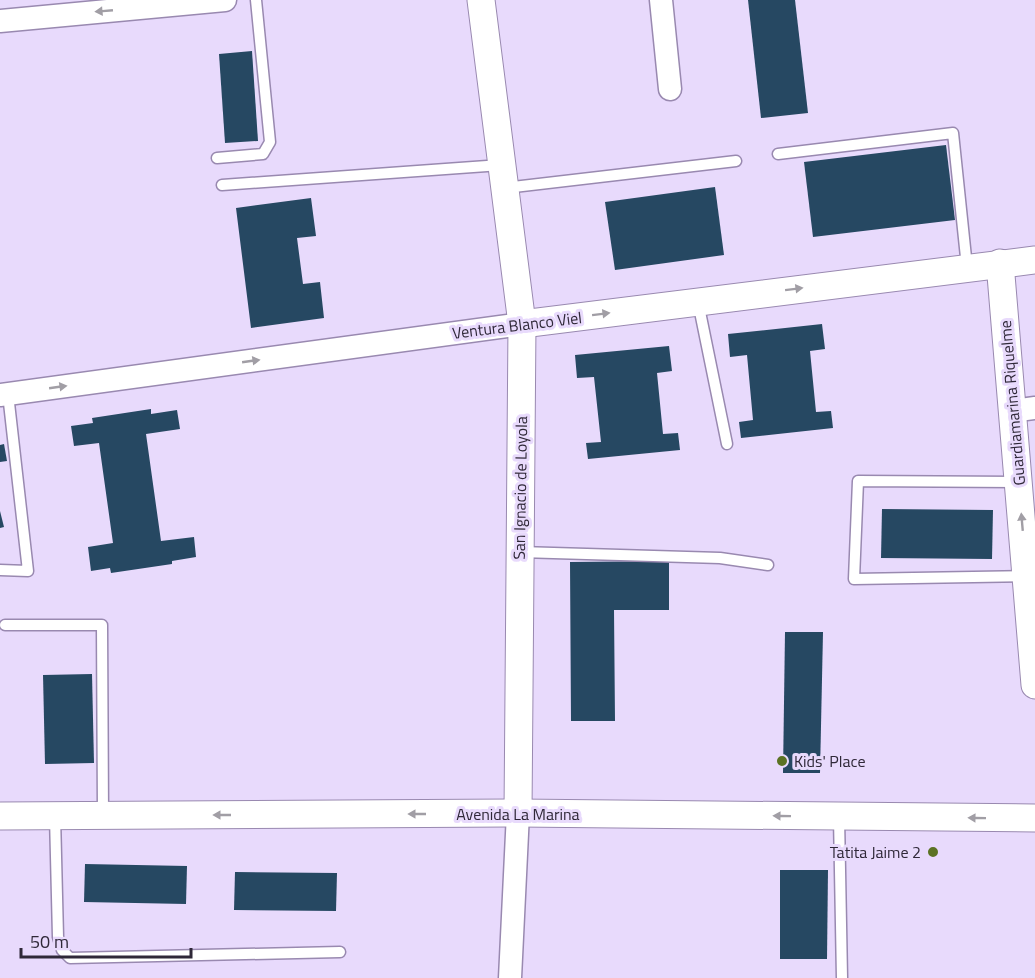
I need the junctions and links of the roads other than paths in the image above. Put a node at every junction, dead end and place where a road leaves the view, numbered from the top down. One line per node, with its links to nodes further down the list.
1 (225, 0): 5 (street, one-way to 5)
2 (256, 0): 8 (lane)
3 (481, 0): 10 (street, San Ignacio de Loyola)
4 (661, 0): 6 (street)
5 (0, 21)
6 (670, 89)
7 (778, 154): 14 (lane)
8 (217, 158)
9 (736, 161): 10 (lane)
10 (503, 177): 11 (lane); 16 (street, San Ignacio de Loyola)
11 (222, 185)
12 (1035, 260): 13 (street, Ventura Blanco Viel)
13 (1000, 263): 14 (street, Ventura Blanco Viel); 18 (street, Guardiamarina Riquelme)
14 (967, 267): 15 (street, Ventura Blanco Viel, one-way to 14)
15 (698, 301): 16 (street, Ventura Blanco Viel, one-way to 15); 19 (lane)
16 (522, 324): 17 (street, Ventura Blanco Viel, one-way to 16); 21 (street, San Ignacio de Loyola)
17 (4, 395): 23 (lane)
18 (1024, 410): 20 (street, Guardiamarina Riquelme)
19 (727, 444)
20 (1019, 482): 24 (street, Guardiamarina Riquelme, one-way to 20); 24 (lane)
21 (520, 552): 22 (lane); 27 (street, San Ignacio de Loyola)
22 (768, 565)
23 (0, 570)
24 (1027, 576): 26 (street, Guardiamarina Riquelme)
25 (5, 625): 28 (lane)
26 (1035, 686)
27 (518, 813): 28 (street, Avenida La Marina, one-way to 28); 31 (street, Avenida La Marina, one-way to 27); 34 (street, San Ignacio de Loyola)
28 (104, 815): 30 (street, Avenida La Marina)
29 (0, 816): 30 (street, Avenida La Marina)
30 (54, 816): 33 (lane)
31 (838, 816): 32 (street, Avenida La Marina, one-way to 31); 35 (lane)
32 (1035, 818)
33 (340, 952)
34 (510, 978)
35 (842, 978)

